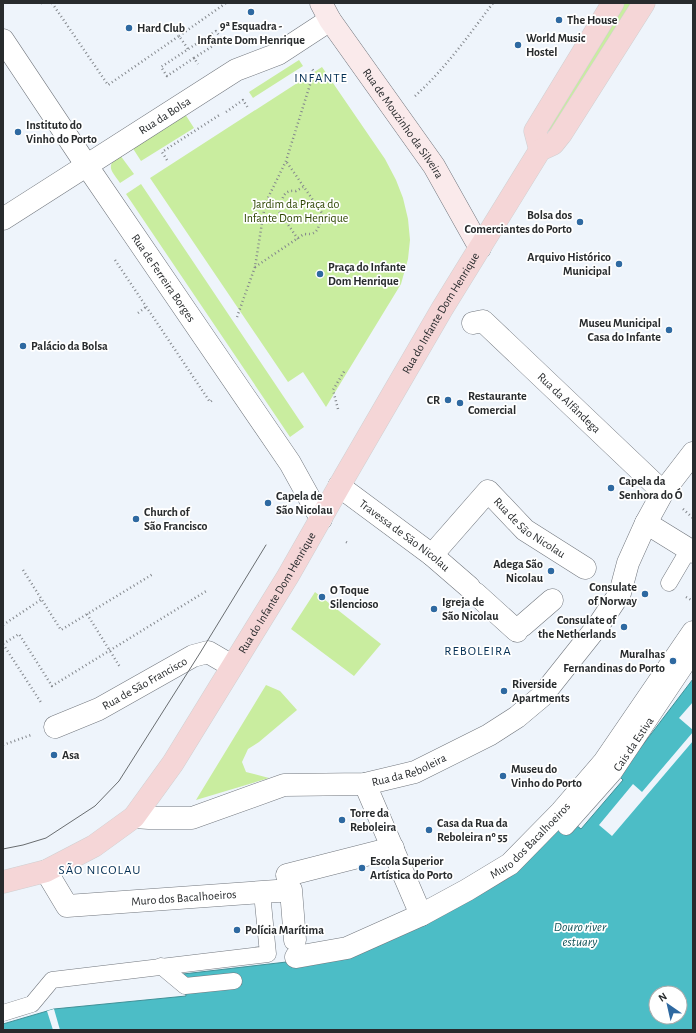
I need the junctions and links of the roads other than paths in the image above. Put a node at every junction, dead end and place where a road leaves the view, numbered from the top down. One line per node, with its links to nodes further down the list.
1 (613, 3): 5 (main road)
2 (644, 3): 5 (main road, Rua do Infante Dom Henrique)
3 (325, 11): 6 (street, Rua da Bolsa); 8 (main road, Rua de Mouzinho da Silveira)
4 (3, 40): 6 (street, Rua de Ferreira Borges)
5 (540, 150): 8 (main road, Rua do Infante Dom Henrique)
6 (87, 166): 7 (street, Rua da Bolsa); 13 (street, Rua de Ferreira Borges)
7 (3, 219)
8 (480, 248): 11 (main road, Rua do Infante Dom Henrique)
9 (473, 323): 12 (street, Rua da Alfândega)
10 (693, 452): 12 (street, Rua da Reboleira)
11 (339, 486): 13 (main road, Rua do Infante Dom Henrique); 16 (street, Travessa de São Nicolau)
12 (663, 492): 14 (street, Rua da Reboleira)
13 (321, 519): 22 (main road, Rua do Infante Dom Henrique)
14 (646, 523): 15 (street); 24 (street, Rua da Reboleira)
15 (691, 550): 18 (lane)
16 (432, 555): 17 (street, Rua de São Nicolau); 19 (street, Travessa de São Nicolau)
17 (585, 568)
18 (669, 583)
19 (555, 598)
20 (693, 632): 32 (street, Muro dos Bacalhoeiros)
21 (693, 655): 26 (lane, Cais da Estiva)
22 (232, 666): 23 (street, Rua de São Francisco); 25 (main road, Rua do Infante Dom Henrique)
23 (55, 727)
24 (366, 784): 25 (street, Rua da Reboleira); 27 (street)
25 (134, 817): 28 (main road, Rua do Infante Dom Henrique)
26 (566, 827)
27 (392, 848): 29 (street); 32 (street)
28 (46, 872): 30 (main road, Rua do Infante Dom Henrique); 31 (street, Muro dos Bacalhoeiros)
29 (287, 875)
30 (3, 882)
31 (262, 893): 32 (street, Muro dos Bacalhoeiros); 33 (lane)
32 (421, 914)
33 (161, 966): 34 (lane); 35 (lane)
34 (234, 981)
35 (3, 1013)

